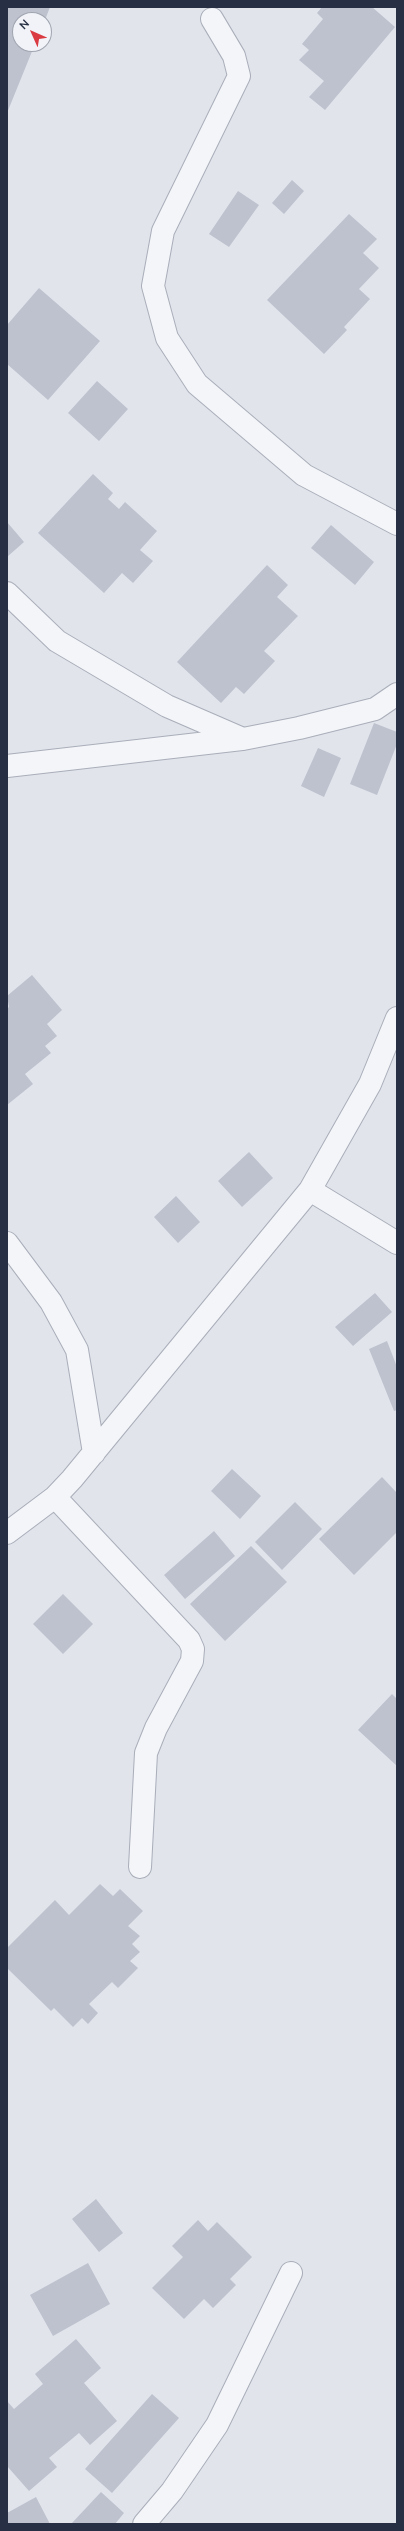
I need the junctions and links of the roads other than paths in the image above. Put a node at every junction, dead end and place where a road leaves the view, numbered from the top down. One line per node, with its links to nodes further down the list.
1 (212, 19): 2 (street)
2 (397, 524)
3 (7, 593): 5 (street)
4 (397, 694): 5 (street)
5 (243, 738): 6 (street)
6 (7, 766)
7 (397, 1018): 8 (street)
8 (310, 1190): 10 (street); 11 (street)
9 (7, 1243): 11 (street)
10 (397, 1243)
11 (94, 1453): 12 (street)
12 (55, 1497): 13 (street); 14 (street)
13 (7, 1533)
14 (140, 1867)
15 (291, 2273): 16 (street)
16 (144, 2524)

